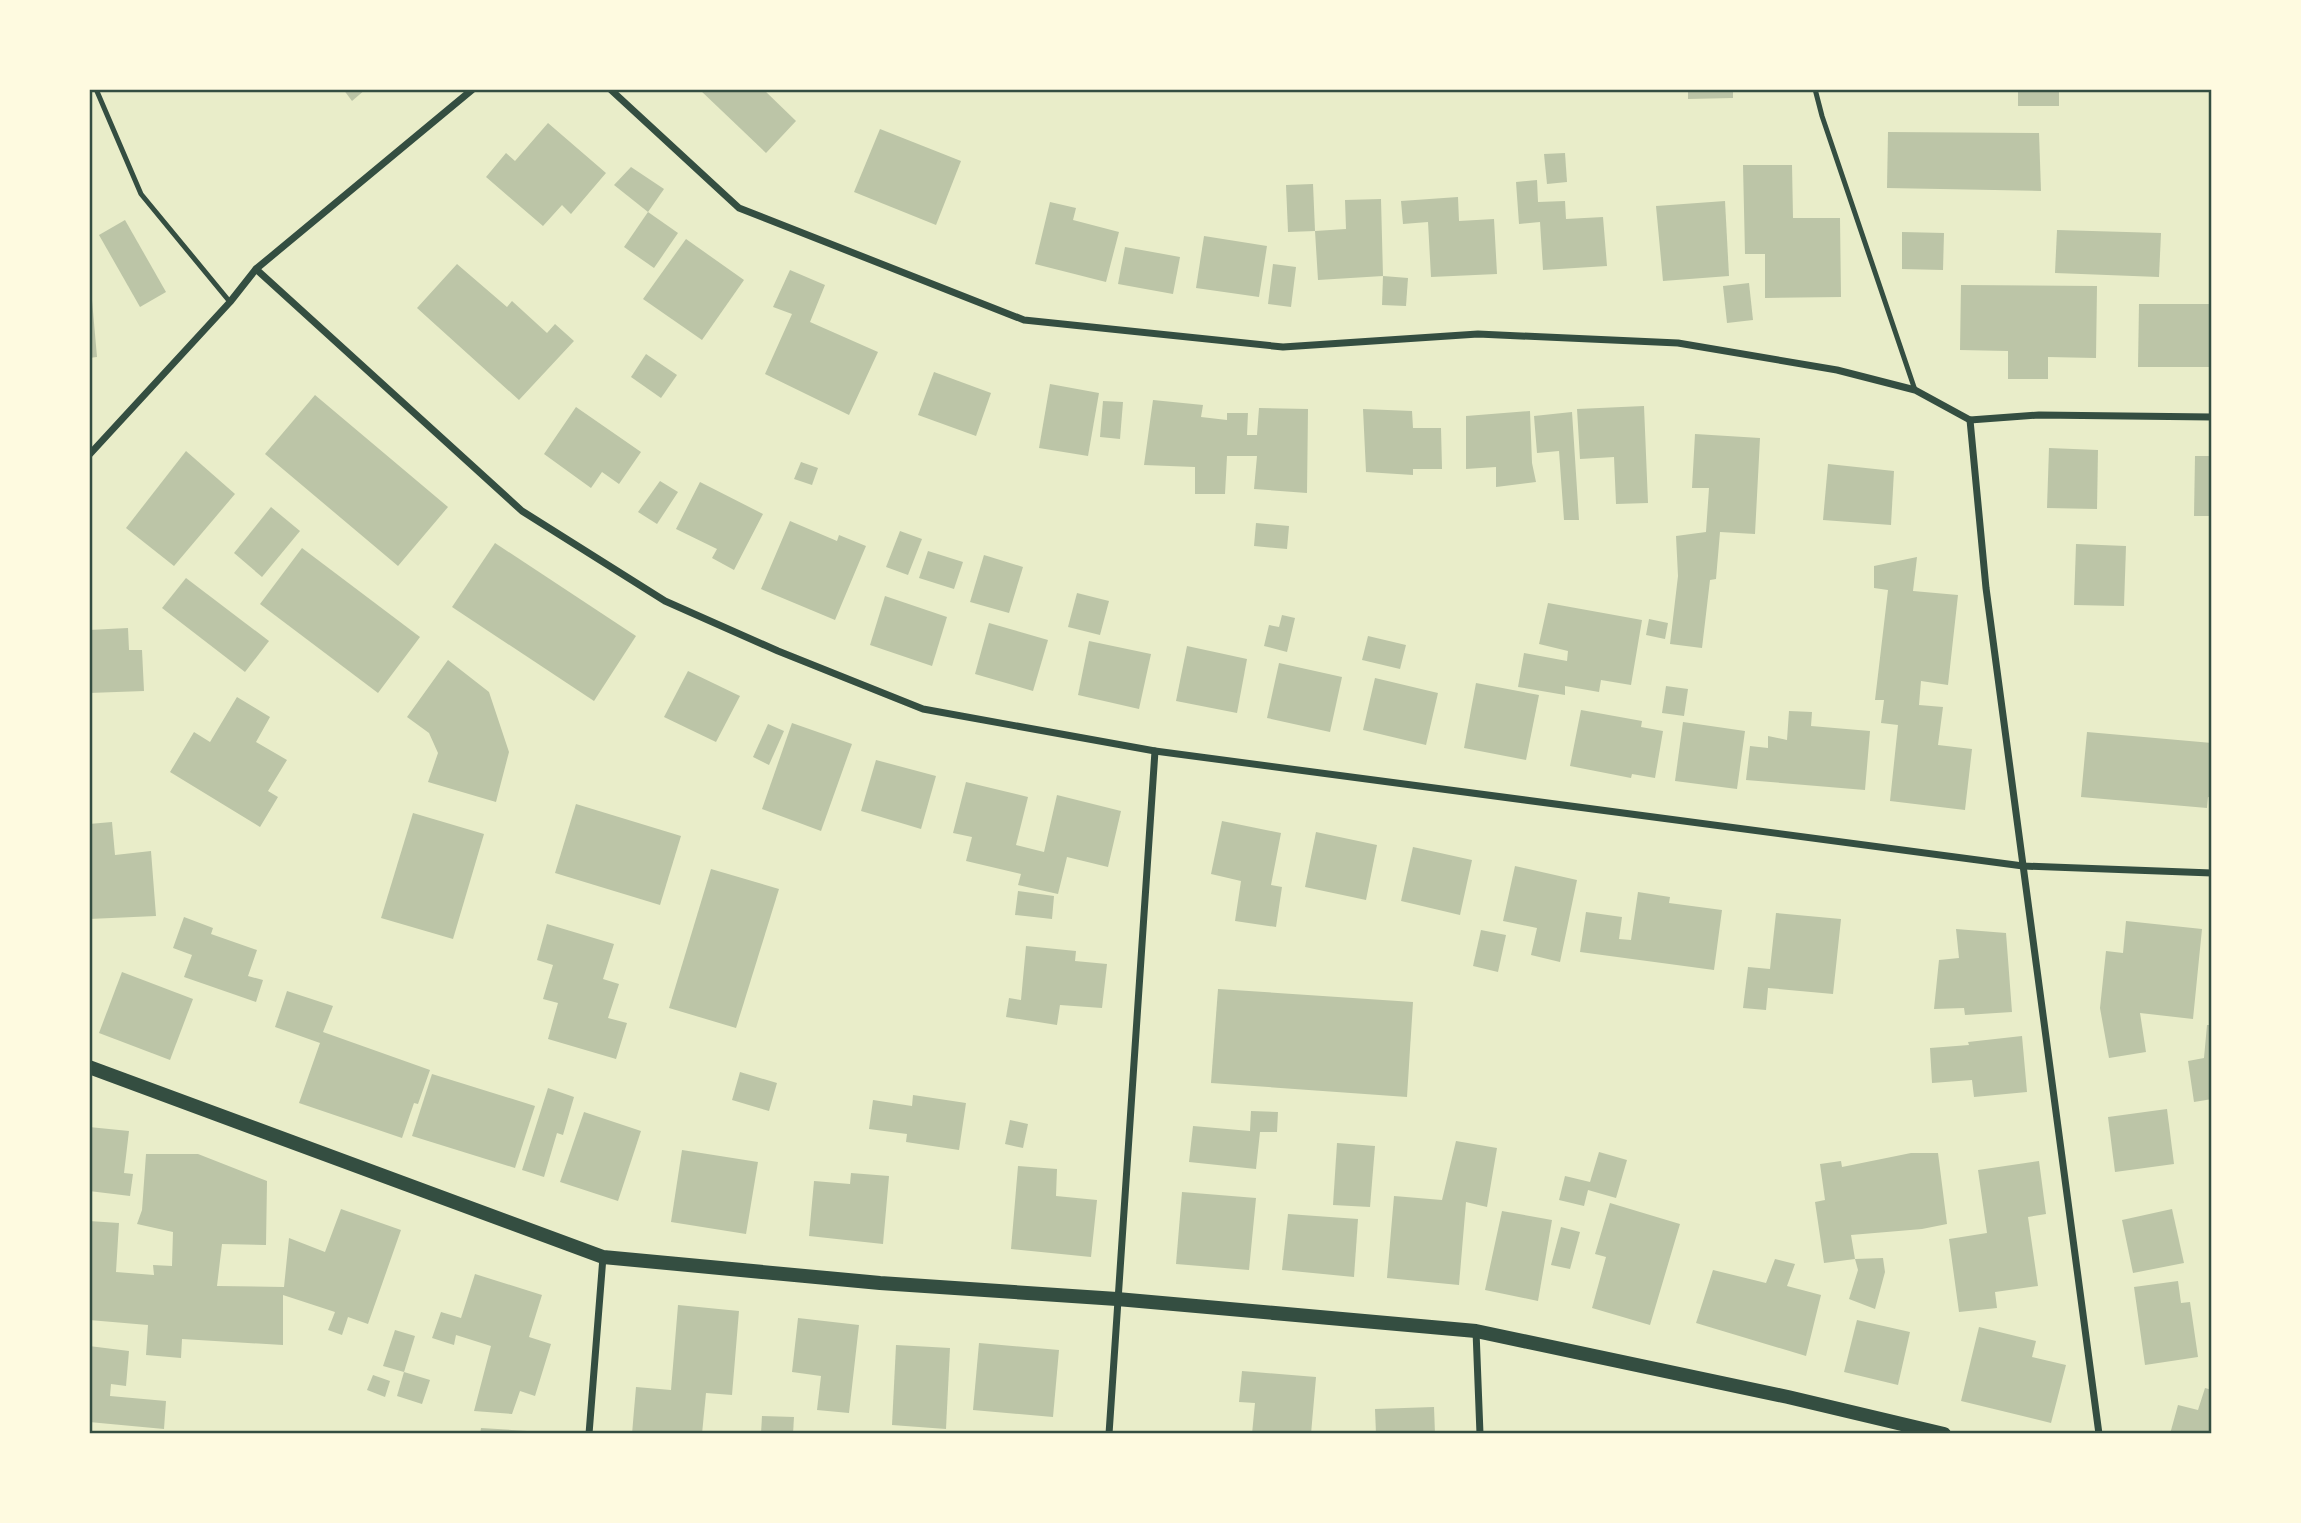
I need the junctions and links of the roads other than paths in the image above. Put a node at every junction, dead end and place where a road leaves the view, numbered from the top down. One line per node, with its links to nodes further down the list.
1 (96, 89): 6 (lane)
2 (473, 89): 5 (street)
3 (610, 89): 7 (street)
4 (1815, 89): 7 (lane)
5 (256, 268): 6 (street); 11 (street)
6 (230, 302): 10 (street)
7 (1915, 390): 9 (street)
8 (2212, 417): 9 (street)
9 (1970, 421): 12 (street)
10 (89, 455)
11 (1156, 751): 12 (street); 16 (street)
12 (2023, 866): 13 (street); 22 (street)
13 (2212, 873)
14 (89, 1067): 15 (main road)
15 (603, 1257): 16 (main road); 18 (street)
16 (1117, 1299): 17 (main road); 19 (street)
17 (1476, 1331): 20 (street); 21 (main road)
18 (589, 1434)
19 (1109, 1434)
20 (1479, 1434)
21 (1944, 1434)
22 (2099, 1434)

